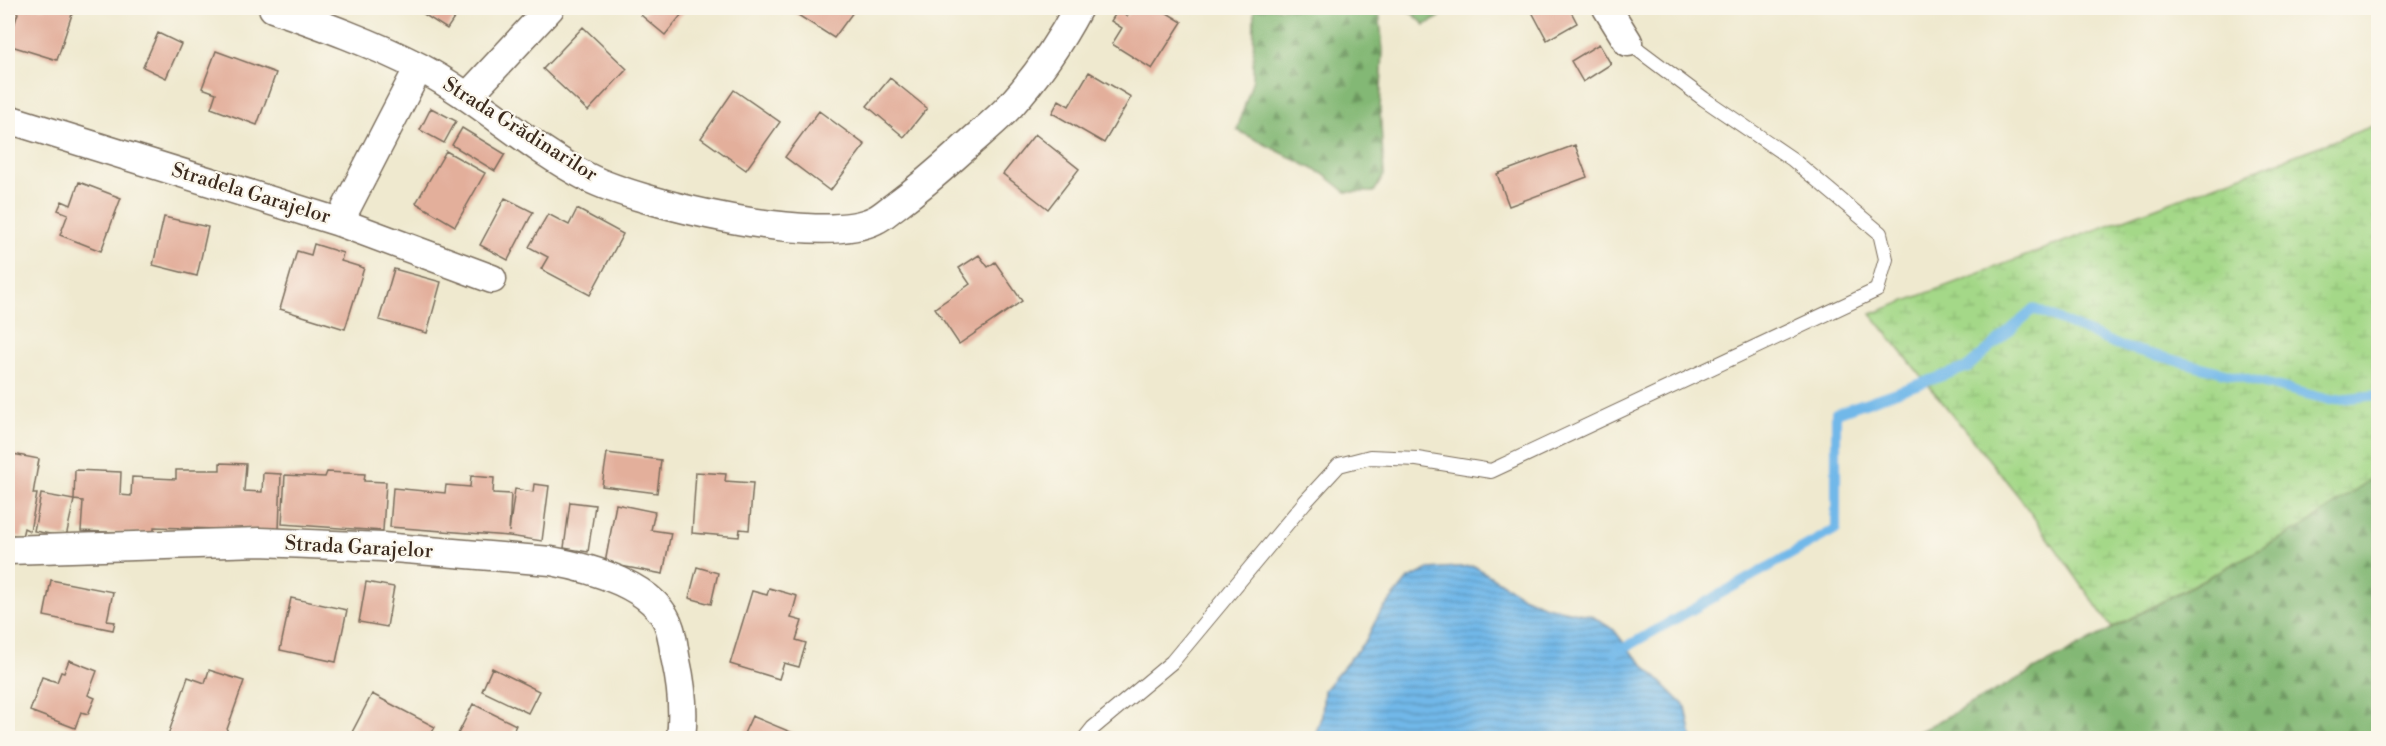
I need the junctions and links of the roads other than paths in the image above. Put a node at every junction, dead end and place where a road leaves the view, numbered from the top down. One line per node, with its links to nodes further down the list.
1 (273, 8): 6 (street, Strada Grădinarilor)
2 (550, 8): 7 (street)
3 (1078, 8): 7 (street, Strada Grădinarilor)
4 (1607, 8): 5 (street)
5 (1628, 42): 13 (lane)
6 (419, 67): 7 (street, Strada Grădinarilor); 9 (street)
7 (468, 96)
8 (8, 119): 9 (street, Stradela Garajelor)
9 (339, 222): 10 (street, Stradela Garajelor)
10 (492, 279)
11 (8, 550): 12 (street, Strada Garajelor)
12 (681, 738)
13 (1085, 738)

